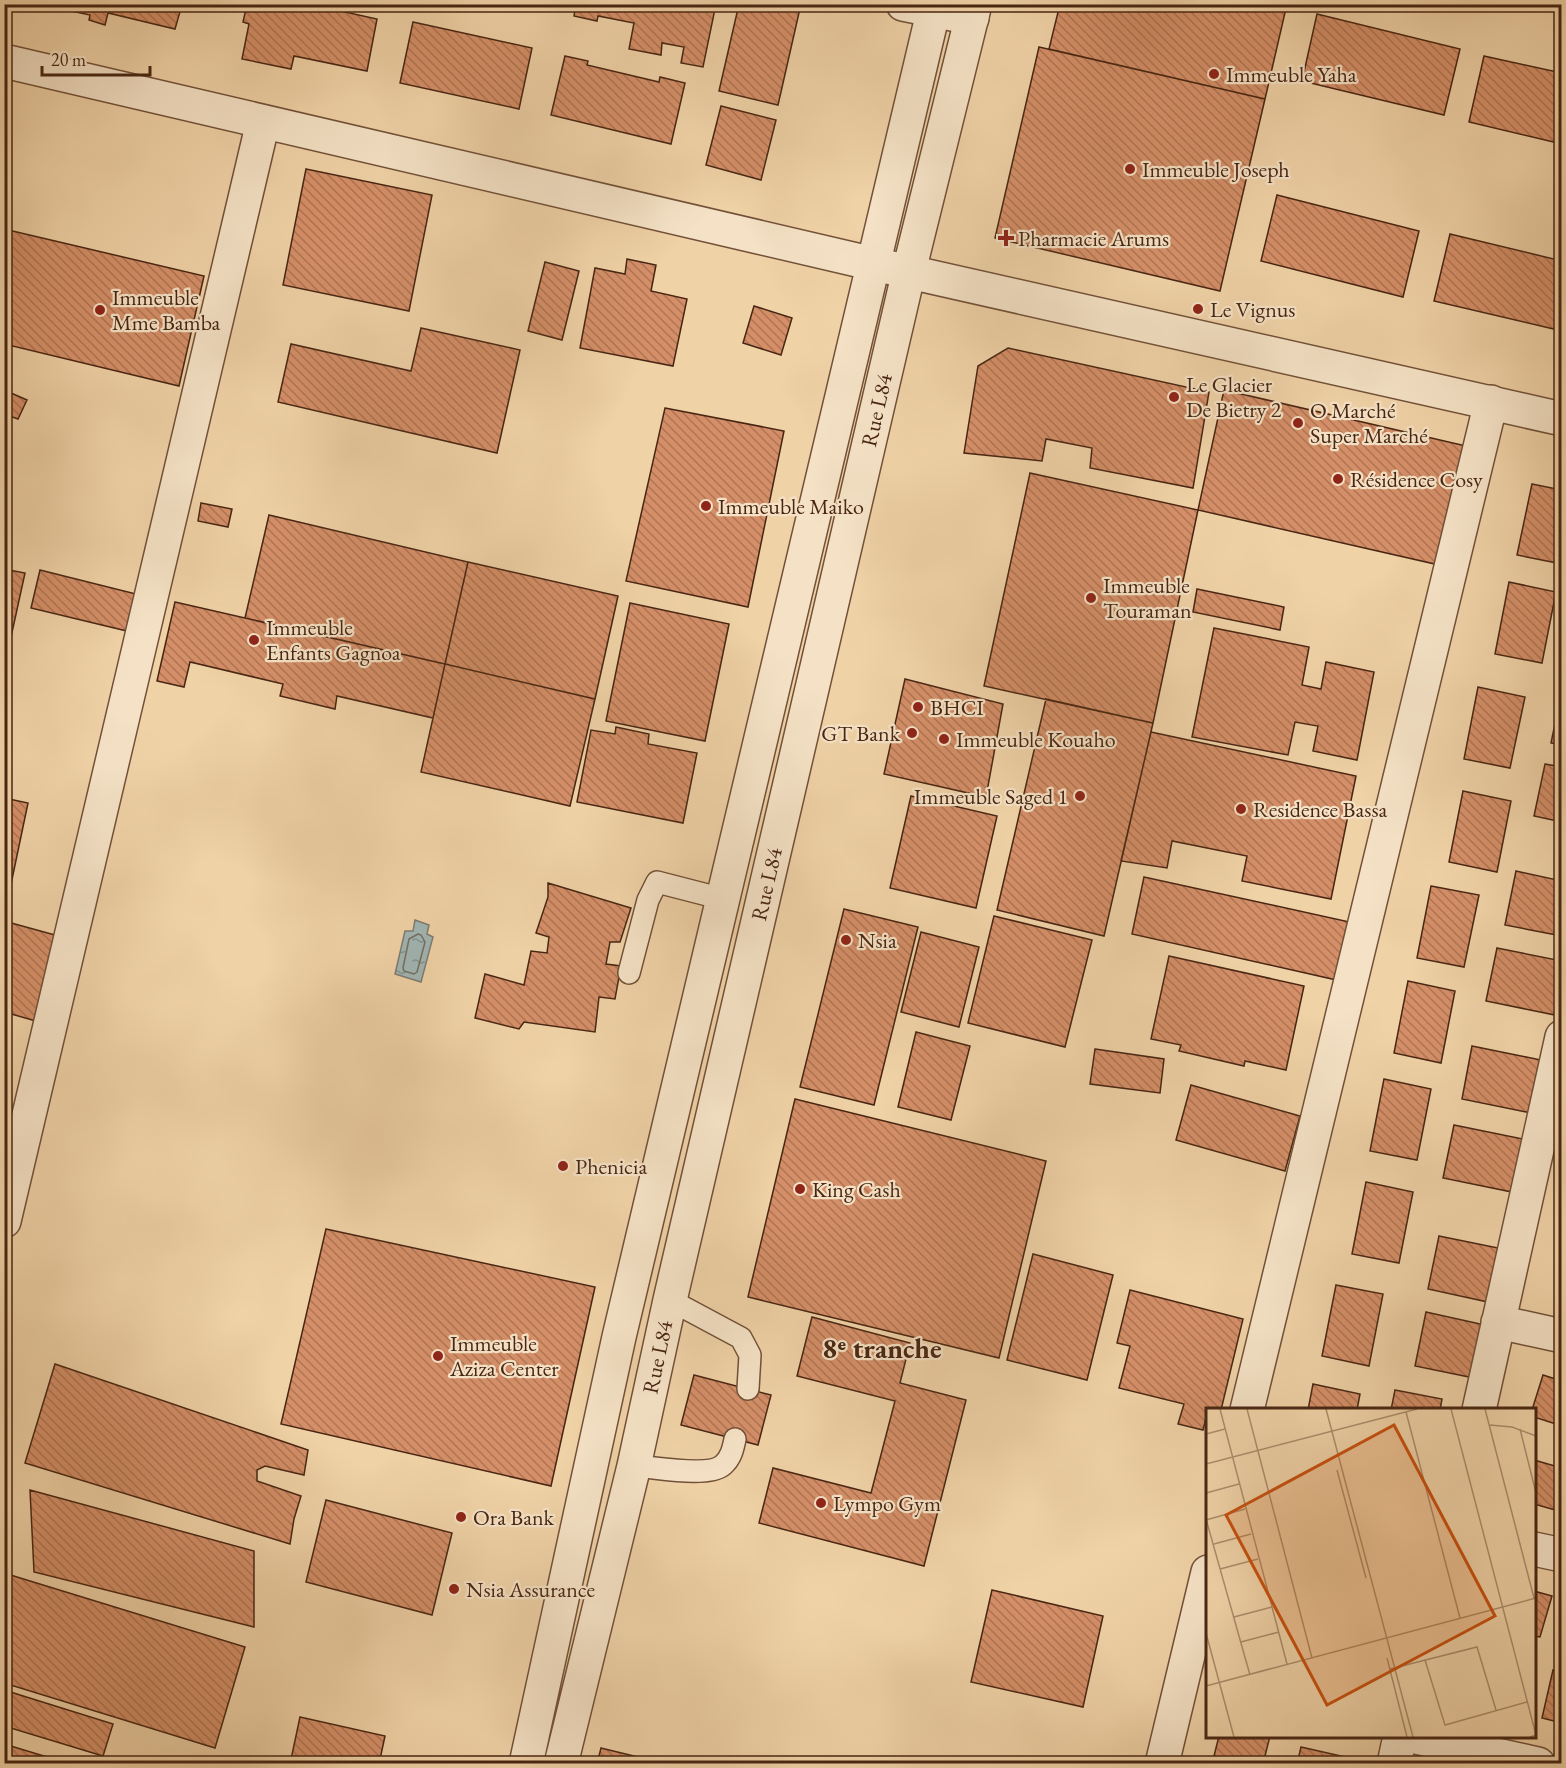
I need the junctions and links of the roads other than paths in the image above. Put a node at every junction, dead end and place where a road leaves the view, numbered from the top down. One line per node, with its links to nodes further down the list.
1 (924, 7): 2 (street); 5 (street, Rue L84)
2 (973, 11): 6 (street, Rue L84)
3 (4, 61): 4 (street)
4 (263, 122): 5 (street); 12 (street)
5 (874, 264): 6 (street); 9 (street, Rue L84)
6 (909, 271): 7 (street); 13 (street, Rue L84)
7 (1491, 402): 8 (street); 17 (street)
8 (1562, 418)
9 (723, 899): 10 (lane); 26 (street, Rue L84)
10 (630, 973)
11 (1562, 1037): 14 (street)
12 (4, 1221)
13 (670, 1300): 16 (lane); 20 (street, Rue L84)
14 (1498, 1322): 15 (street); 18 (street)
15 (1562, 1336)
16 (748, 1389)
17 (1247, 1408)
18 (1479, 1408)
19 (735, 1439): 20 (lane)
20 (634, 1466): 27 (street, Rue L84)
21 (1536, 1549): 22 (street)
22 (1562, 1555)
23 (1206, 1580): 28 (street)
24 (1400, 1738): 29 (street)
25 (1416, 1738): 30 (street)
26 (526, 1764)
27 (561, 1764)
28 (1162, 1764)
29 (1394, 1764)
30 (1538, 1764)

